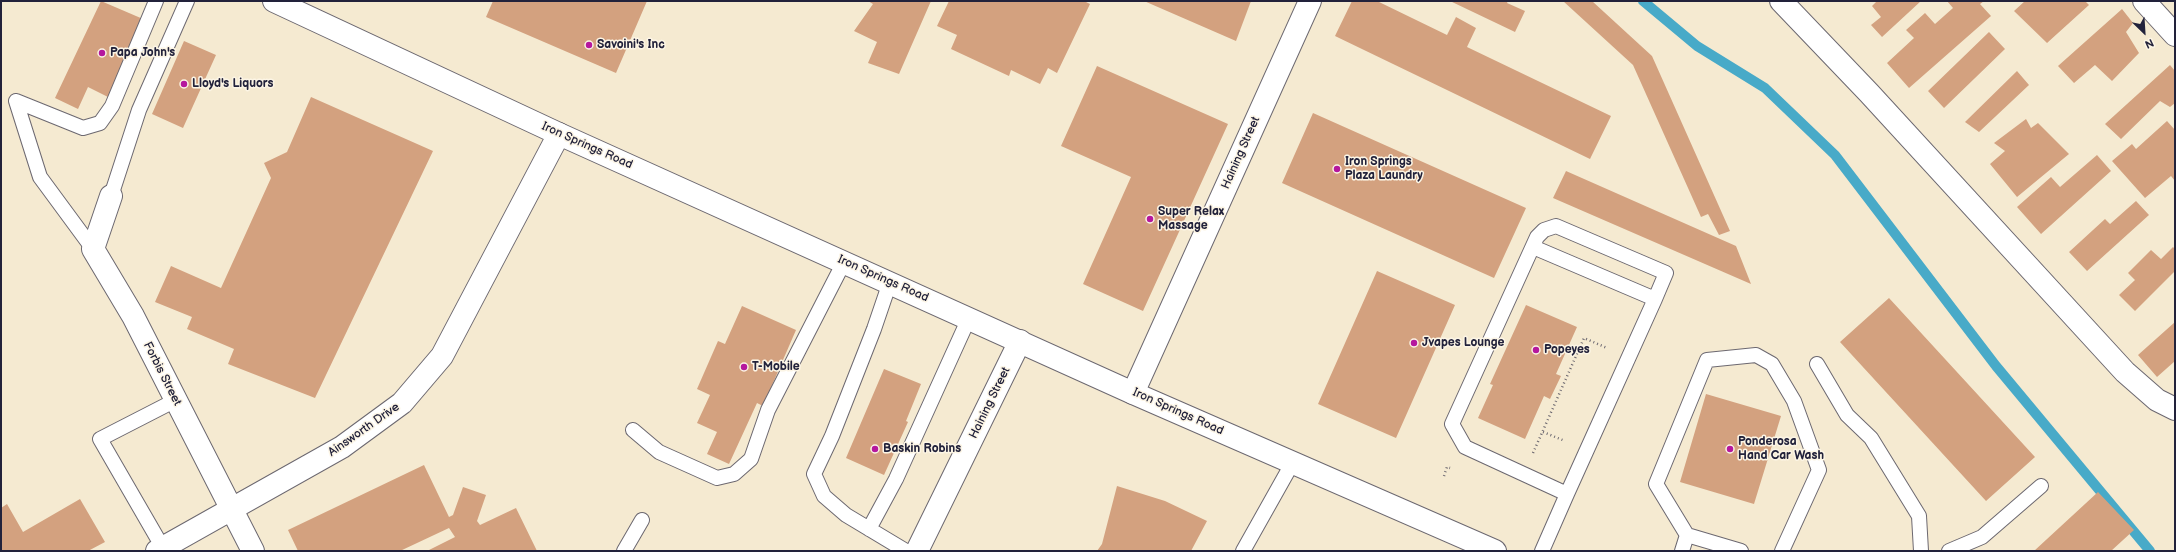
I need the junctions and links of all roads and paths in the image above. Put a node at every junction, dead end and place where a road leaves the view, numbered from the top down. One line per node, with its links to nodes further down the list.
1 (156, 1): 11 (lane)
2 (187, 1): 9 (lane)
3 (274, 1): 8 (street, Iron Springs Road)
4 (1310, 1): 19 (street, Haining Street)
5 (1782, 1): 21 (street)
6 (2144, 1): 7 (street)
7 (2175, 35)
8 (559, 134): 12 (street, Iron Springs Road); 29 (street, Ainsworth Drive)
9 (111, 196): 11 (street)
10 (1533, 247): 14 (lane); 14 (lane); 28 (lane)
11 (93, 249): 20 (street, Forbis Street)
12 (844, 262): 13 (street, Iron Springs Road); 22 (lane)
13 (890, 282): 15 (street, Iron Springs Road); 31 (lane)
14 (1655, 299): 28 (lane)
15 (968, 318): 16 (street, Iron Springs Road); 31 (lane)
16 (1020, 341): 19 (street, Iron Springs Road); 37 (street, Haining Street)
17 (1613, 351): 23 (path)
18 (1817, 364): 44 (lane)
19 (1133, 393): 26 (street, Iron Springs Road)
20 (176, 400): 29 (street, Forbis Street); 33 (lane)
21 (2175, 409)
22 (633, 430)
23 (1542, 432): 24 (path); 25 (path)
24 (1568, 442)
25 (1532, 456)
26 (1292, 462): 38 (lane); 39 (street, Iron Springs Road)
27 (2041, 486): 45 (lane)
28 (1567, 494): 40 (lane)
29 (232, 509): 33 (street, Ainsworth Drive); 34 (street, Forbis Street)
30 (642, 520): 35 (lane)
31 (869, 529): 36 (lane)
32 (1687, 535): 41 (lane); 42 (lane); 43 (lane)
33 (160, 549)
34 (253, 551)
35 (624, 551)
36 (906, 551)
37 (917, 551)
38 (1243, 551)
39 (1495, 551)
40 (1542, 551)
41 (1682, 551)
42 (1741, 551)
43 (1782, 551)
44 (1921, 551)
45 (1949, 551)

